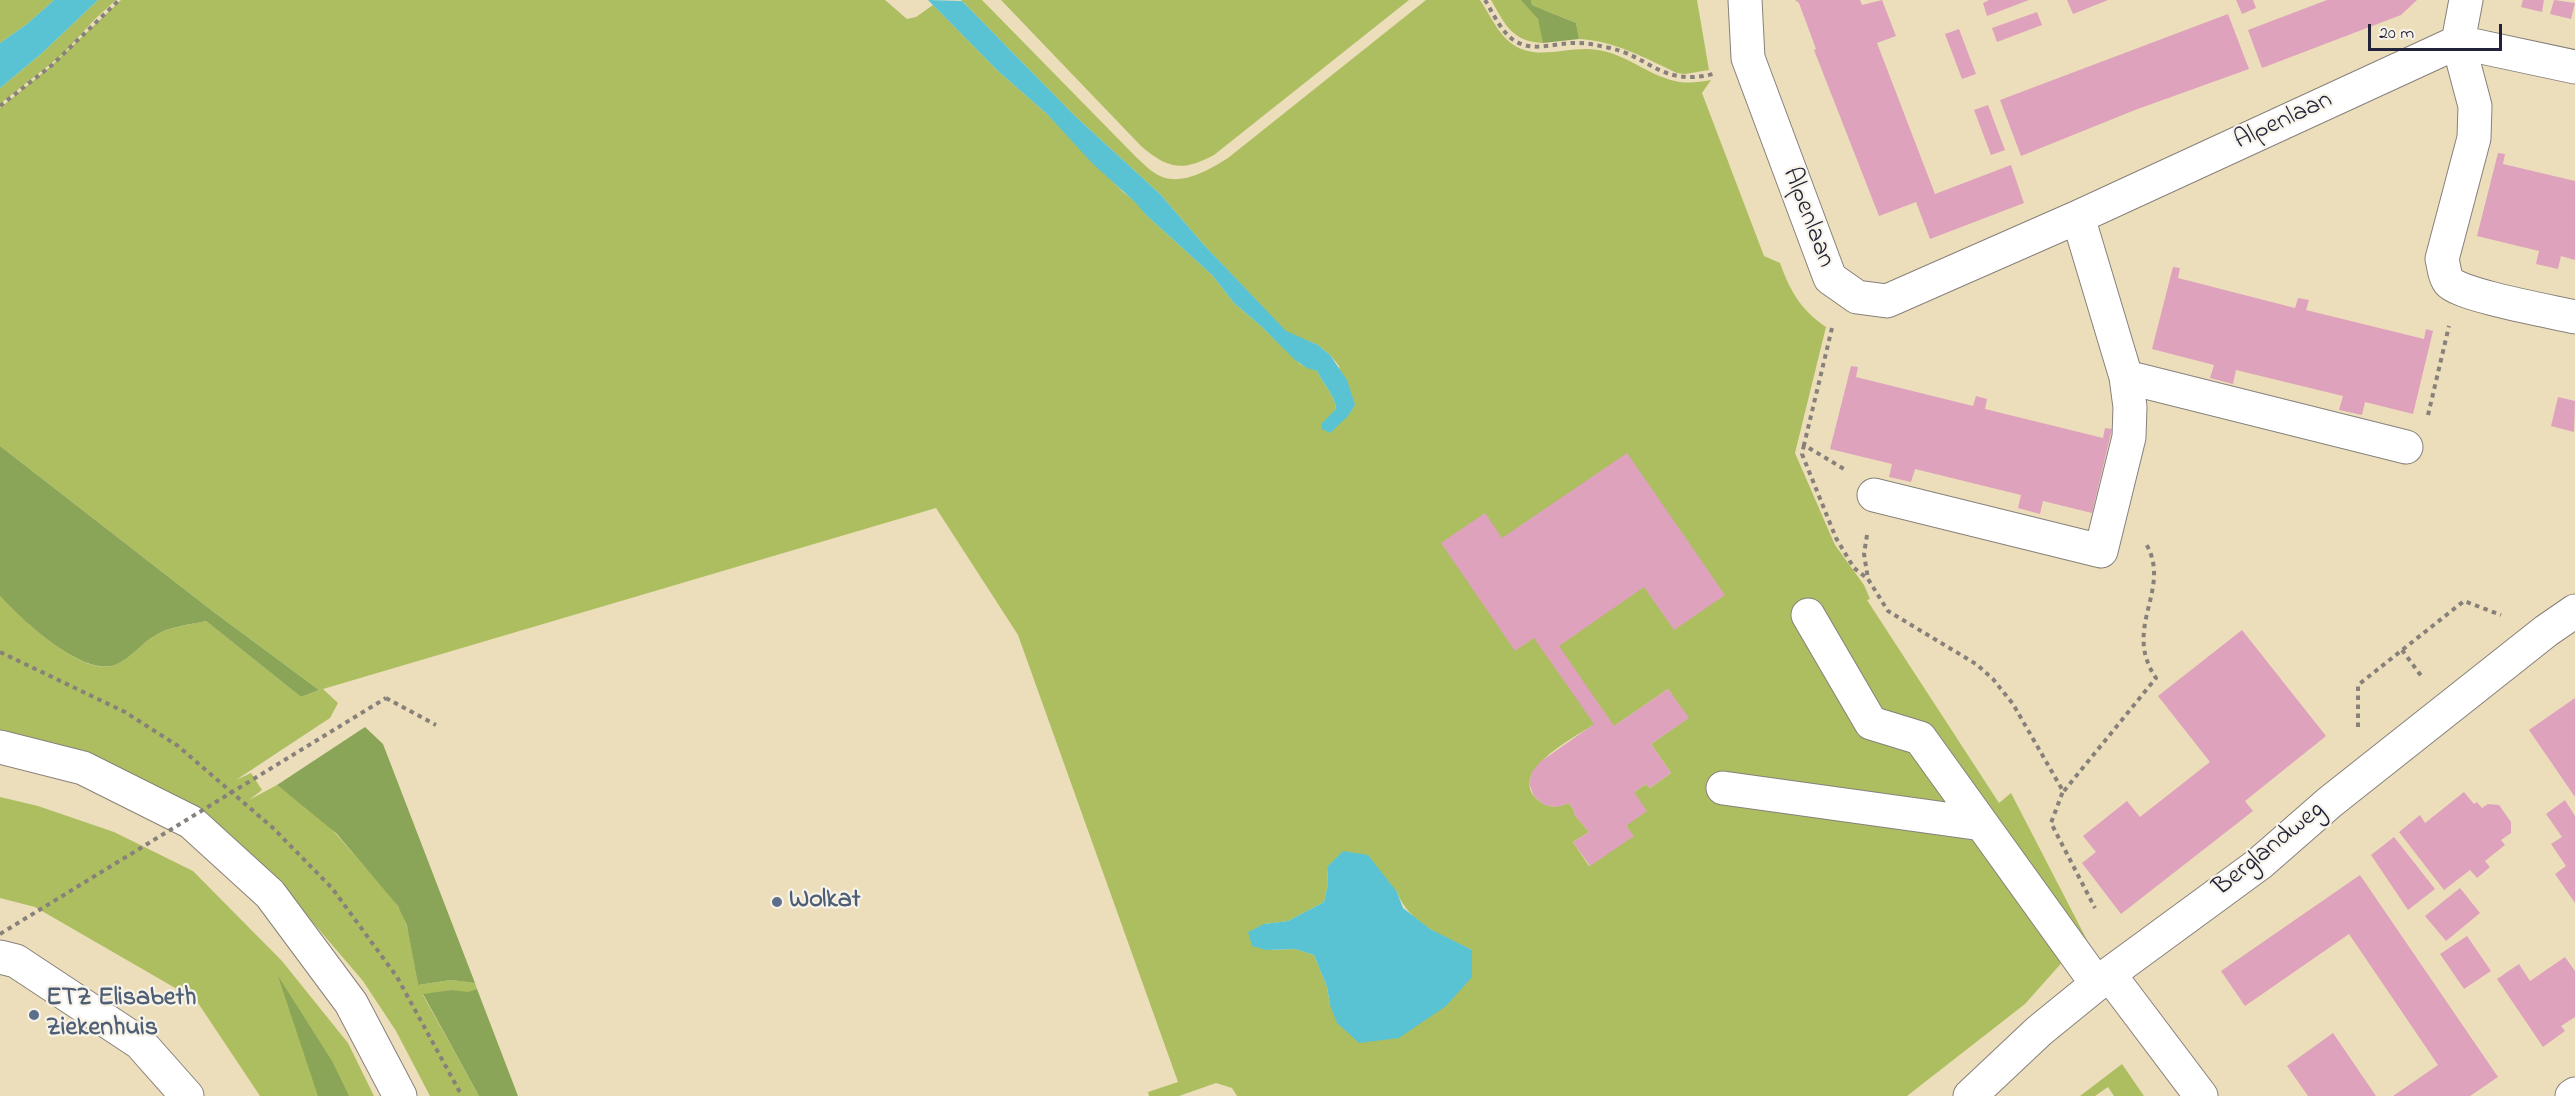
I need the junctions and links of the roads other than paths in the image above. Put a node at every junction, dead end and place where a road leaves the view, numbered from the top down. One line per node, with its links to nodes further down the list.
1 (1745, 0): 5 (street, Alpenlaan)
2 (2466, 0): 3 (street)
3 (2458, 42): 4 (street); 5 (street, Alpenlaan); 6 (street)
4 (2575, 67)
5 (2078, 217): 7 (street)
6 (2575, 317)
7 (2126, 377): 8 (street); 9 (street)
8 (2406, 447)
9 (1874, 495)
10 (2575, 611): 16 (street, Berglandweg)
11 (1808, 615): 14 (street)
12 (0, 747): 19 (street)
13 (1723, 788): 14 (street)
14 (1982, 824): 16 (street)
15 (0, 957): 18 (street)
16 (2110, 974): 17 (street); 20 (street, Berglandweg)
17 (2199, 1095)
18 (187, 1096)
19 (400, 1096)
20 (1970, 1096)

